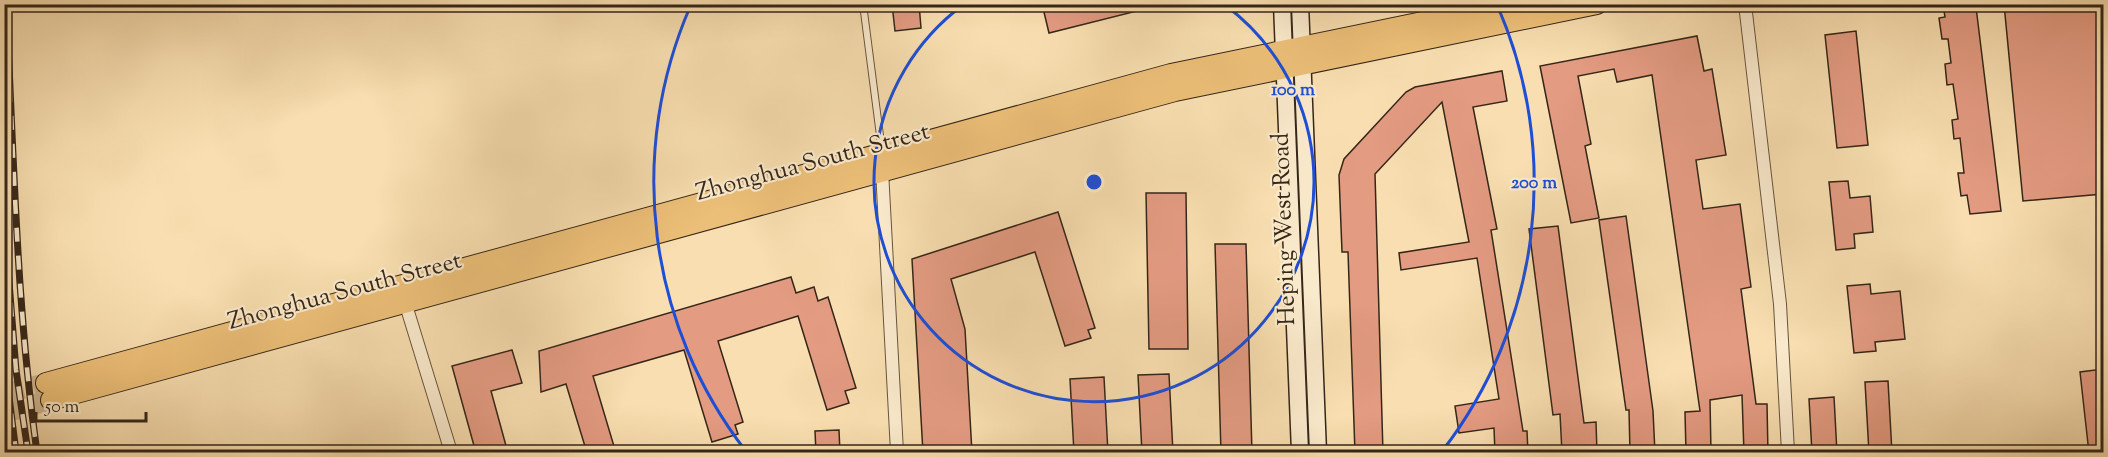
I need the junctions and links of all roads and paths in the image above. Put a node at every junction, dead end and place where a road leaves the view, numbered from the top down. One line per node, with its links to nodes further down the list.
1 (863, 4): 8 (lane)
2 (1282, 4): 7 (main road, Heping West Road)
3 (1300, 4): 7 (main road, Heping West Road)
4 (1510, 4): 7 (main road, Zhonghua South Street)
5 (1597, 4): 7 (main road, Zhonghua South Street)
6 (1745, 4): 14 (street)
7 (1293, 58): 8 (main road, Zhonghua South Street); 12 (main road, Heping West Road); 13 (main road, Heping West Road)
8 (882, 161): 9 (main road, Zhonghua South Street); 9 (main road, Zhonghua South Street); 11 (street)
9 (405, 302): 10 (street)
10 (451, 453)
11 (897, 453)
12 (1300, 453)
13 (1318, 453)
14 (1788, 453)

